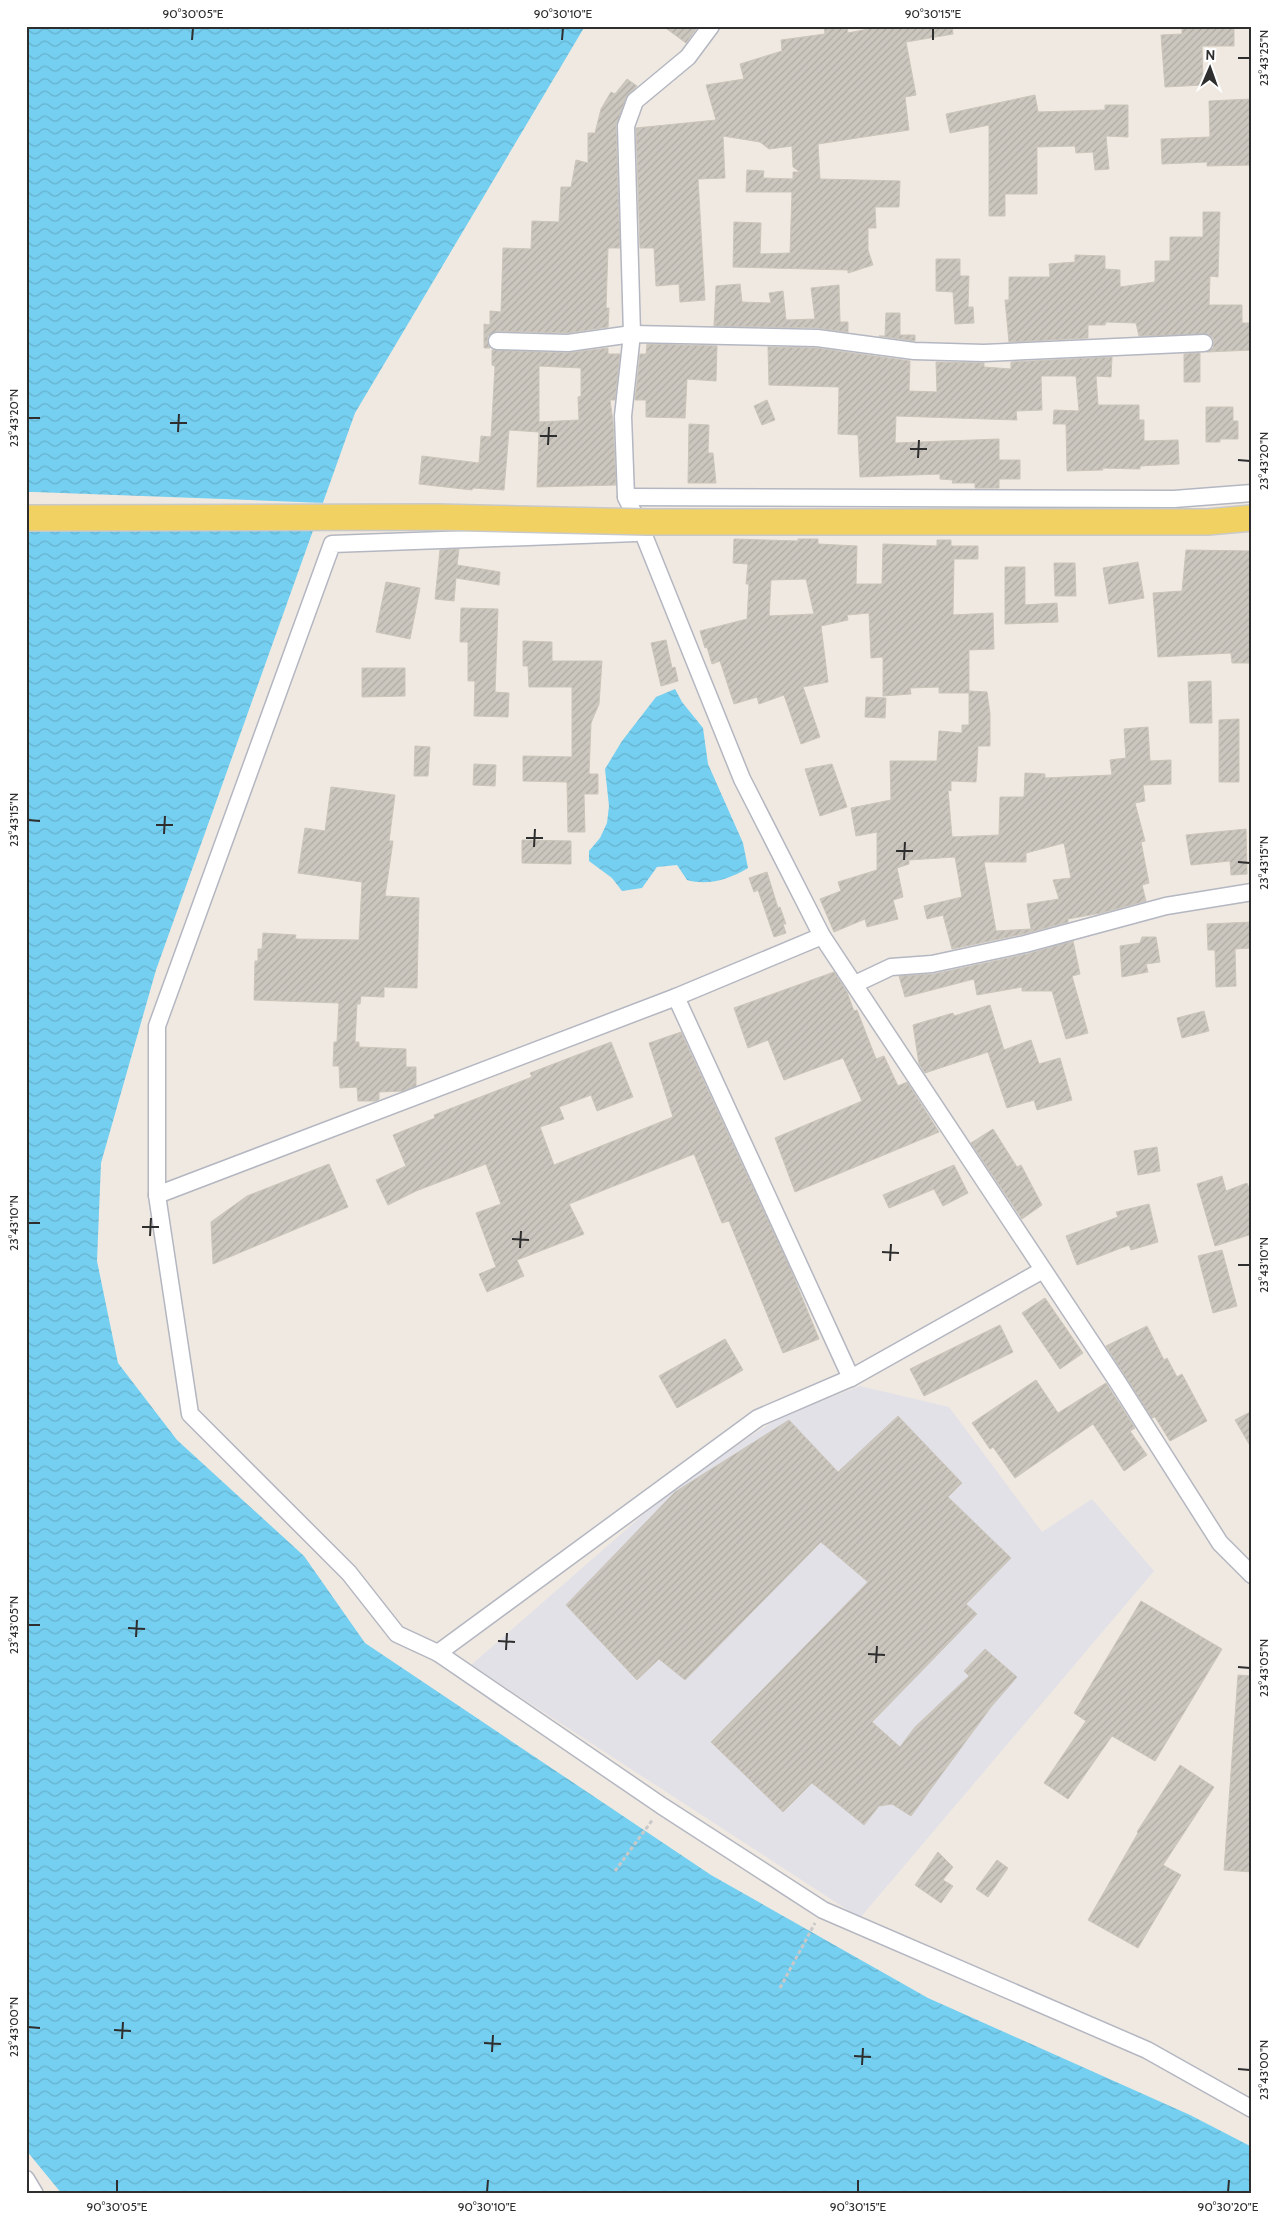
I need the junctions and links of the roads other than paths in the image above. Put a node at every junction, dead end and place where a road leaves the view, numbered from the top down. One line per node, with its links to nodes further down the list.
1 (711, 26): 2 (street)
2 (632, 334): 3 (street); 4 (street); 6 (street)
3 (497, 341)
4 (1204, 343)
5 (1252, 493): 6 (street)
6 (626, 497): 9 (street)
7 (26, 518): 8 (main road, bridge)
8 (1252, 518)
9 (643, 533): 11 (street); 14 (street)
10 (1252, 892): 12 (street)
11 (822, 936): 12 (street); 13 (street)
12 (856, 984): 15 (street)
13 (676, 997): 14 (street); 16 (street)
14 (156, 1195): 18 (street)
15 (1043, 1270): 16 (street); 17 (street)
16 (850, 1378): 18 (street)
17 (1252, 1575)
18 (438, 1653): 19 (street)
19 (1252, 2108)
20 (26, 2179): 21 (street)
21 (35, 2194)

